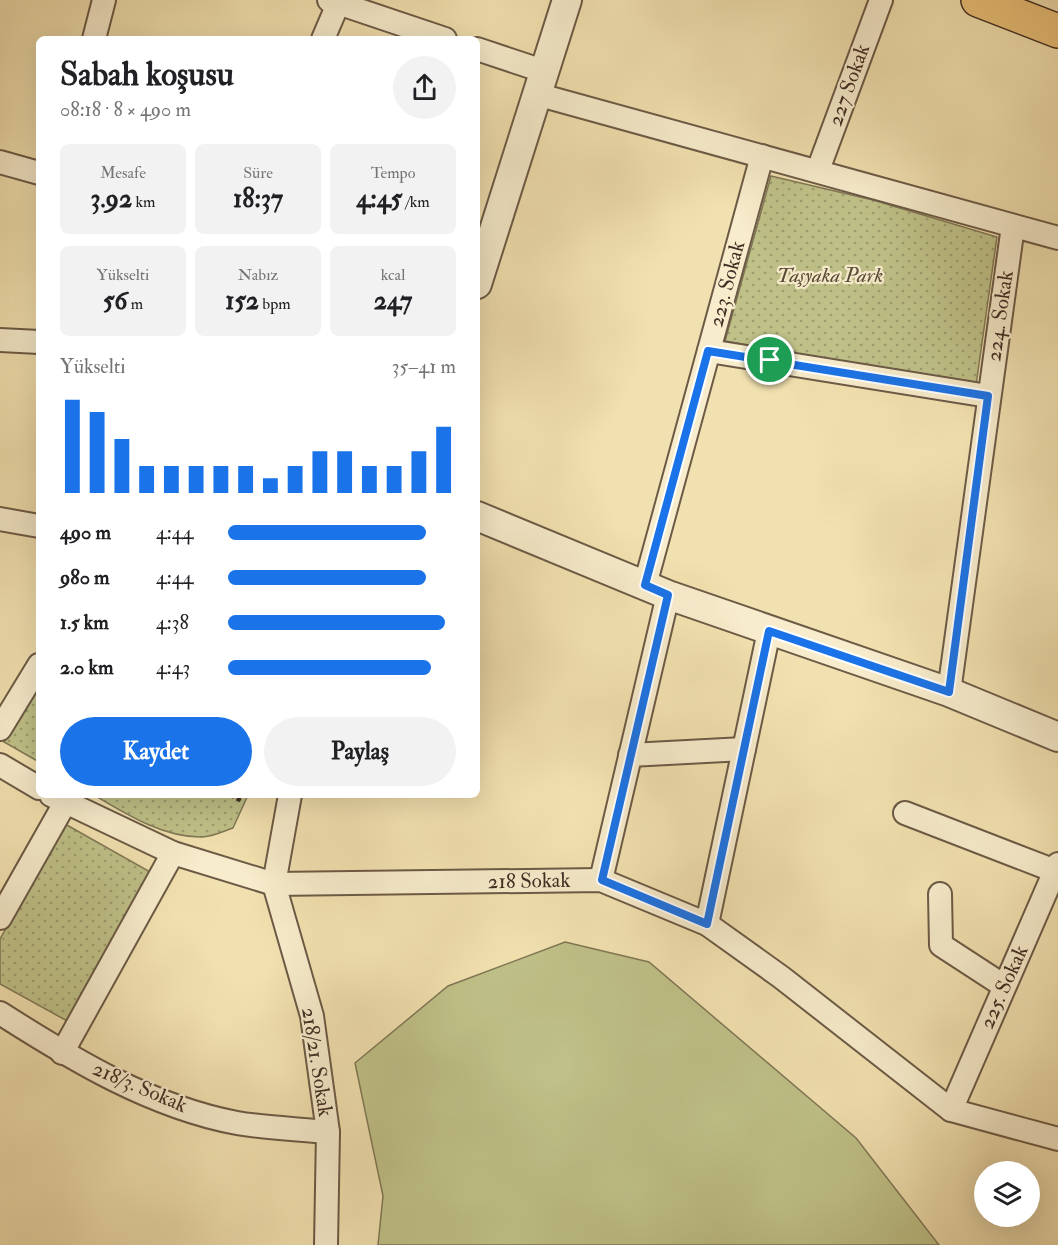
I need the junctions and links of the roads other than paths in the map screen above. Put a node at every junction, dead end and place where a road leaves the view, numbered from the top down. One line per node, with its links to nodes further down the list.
1 (104, 0): 8 (street)
2 (567, 0): 12 (street)
3 (881, 0): 15 (street, 227 Sokak)
4 (978, 0): 7 (main road)
5 (333, 2): 6 (street); 9 (street)
6 (383, 9): 10 (street)
7 (1058, 31)
8 (95, 36)
9 (323, 36)
10 (440, 36)
11 (480, 51): 12 (street)
12 (539, 82): 13 (street); 19 (street)
13 (762, 156): 15 (street); 22 (street, 223. Sokak)
14 (0, 162): 16 (street)
15 (818, 170): 17 (street)
16 (36, 172)
17 (1013, 226): 18 (street); 23 (street, 224. Sokak)
18 (1058, 238)
19 (480, 275)
20 (0, 340): 21 (street)
21 (36, 342)
22 (708, 351): 23 (street); 27 (street, 223. Sokak)
23 (988, 396): 30 (street, 224. Sokak)
24 (480, 517): 27 (street)
25 (0, 519): 26 (street)
26 (36, 525)
27 (656, 590): 28 (street); 34 (street, 223. Sokak)
28 (769, 631): 30 (street); 33 (street)
29 (36, 670): 31 (street)
30 (949, 692): 32 (street)
31 (0, 729)
32 (1058, 737)
33 (744, 749): 34 (street); 46 (street)
34 (630, 755): 42 (street, 223. Sokak)
35 (0, 765): 36 (street)
36 (36, 786)
37 (289, 798): 43 (street)
38 (58, 799): 40 (street, 218 Sokak); 45 (street)
39 (905, 813): 41 (street)
40 (173, 853): 43 (street, 218 Sokak); 49 (street)
41 (1056, 868): 47 (street, 225. Sokak)
42 (602, 880): 43 (street, 218 Sokak); 46 (street, 218 Sokak)
43 (274, 884): 51 (street, 218/21. Sokak)
44 (940, 894): 47 (street)
45 (0, 918)
46 (707, 924): 50 (street, 218 Sokak)
47 (1005, 986): 50 (street, 225. Sokak)
48 (0, 1013): 49 (street, 218/3. Sokak)
49 (62, 1053): 51 (street, 218/3. Sokak)
50 (951, 1110): 52 (street, 218 Sokak)
51 (328, 1132): 53 (street, 218/21. Sokak)
52 (1058, 1139)
53 (326, 1245)

